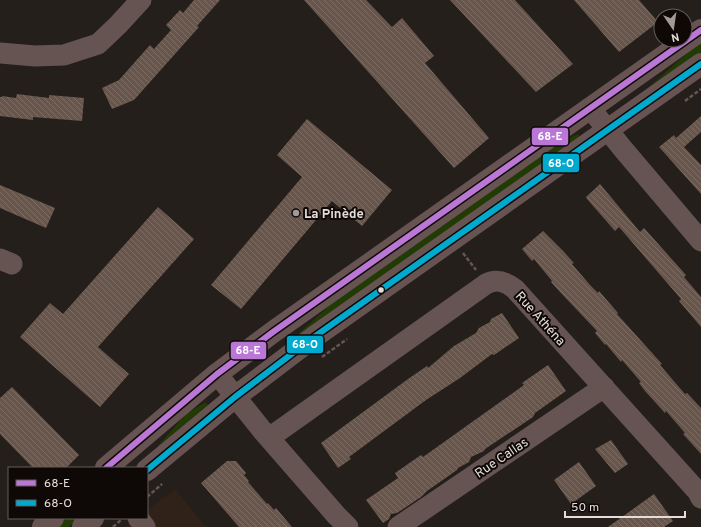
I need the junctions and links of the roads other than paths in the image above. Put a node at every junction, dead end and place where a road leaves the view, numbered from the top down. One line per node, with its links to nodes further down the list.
1 (118, 0): 3 (street)
2 (141, 0): 3 (street)
3 (118, 25): 5 (street)
4 (701, 30): 7 (main road)
5 (0, 52)
6 (701, 64): 8 (main road)
7 (590, 108): 8 (street); 10 (main road)
8 (608, 130): 9 (street); 12 (main road)
9 (701, 241)
10 (217, 374): 12 (street); 14 (main road)
11 (604, 388): 13 (street, Rue Athéna); 16 (street, Rue Athéna); 24 (street, Rue Callas)
12 (235, 397): 13 (street); 15 (main road)
13 (269, 438): 23 (street)
14 (107, 467)
15 (148, 469)
16 (701, 498)
17 (51, 519): 20 (main road)
18 (92, 519): 21 (main road)
19 (139, 519): 22 (street)
20 (43, 527)
21 (83, 527)
22 (145, 527)
23 (348, 527)
24 (398, 527)

